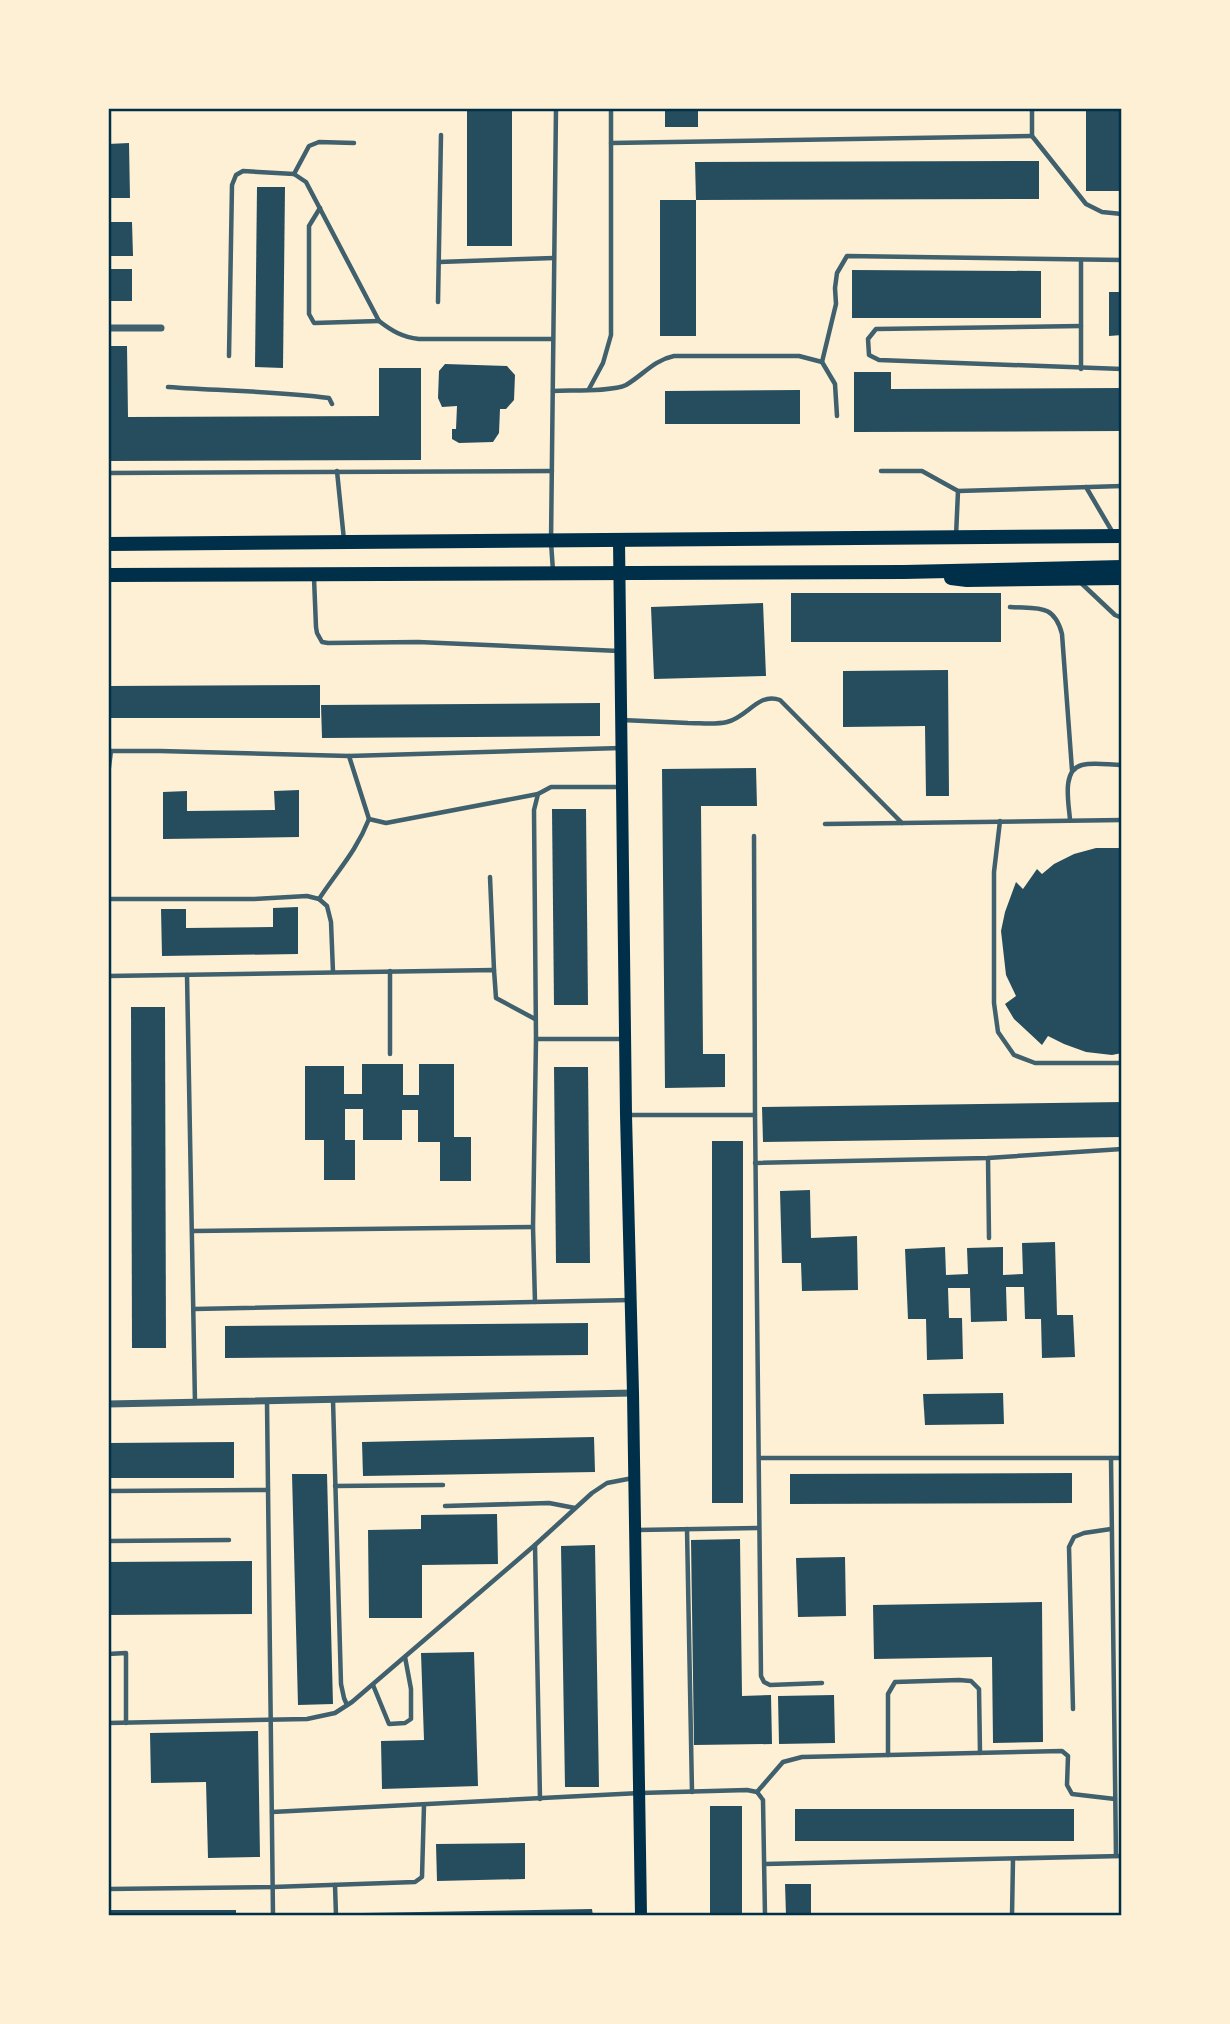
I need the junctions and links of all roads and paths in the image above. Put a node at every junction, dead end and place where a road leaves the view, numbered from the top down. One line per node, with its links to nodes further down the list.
1 (556, 108): 11 (lane)
2 (611, 108): 7 (lane)
3 (1032, 108): 5 (lane)
4 (440, 135): 14 (lane)
5 (1032, 136): 7 (lane); 10 (lane)
6 (354, 142): 8 (lane)
7 (611, 142): 26 (lane)
8 (293, 174): 9 (lane); 21 (lane)
9 (320, 208): 16 (lane); 16 (lane)
10 (1122, 214)
11 (554, 258): 14 (lane); 20 (lane)
12 (1081, 260): 13 (lane); 17 (lane); 22 (lane)
13 (1122, 260)
14 (439, 262): 15 (lane)
15 (438, 302)
16 (379, 321): 20 (lane)
17 (1081, 326): 23 (lane); 23 (lane)
18 (108, 328): 19 (street)
19 (161, 328)
20 (553, 340): 27 (lane)
21 (229, 356)
22 (822, 362): 26 (lane); 29 (lane)
23 (1082, 369): 24 (lane)
24 (1122, 369)
25 (168, 387): 28 (lane)
26 (589, 389): 27 (lane)
27 (553, 391): 31 (lane)
28 (332, 404)
29 (837, 416)
30 (337, 471): 31 (lane); 33 (lane); 41 (lane)
31 (552, 471): 40 (lane)
32 (881, 471): 36 (lane)
33 (108, 472)
34 (1122, 486): 35 (lane)
35 (1086, 487): 36 (lane); 37 (lane)
36 (958, 491): 38 (lane)
37 (1119, 536): 38 (main road)
38 (956, 538): 39 (main road)
39 (619, 541): 40 (main road); 45 (main road)
40 (551, 542): 41 (main road); 44 (lane)
41 (345, 543): 42 (main road)
42 (108, 544)
43 (1122, 567): 46 (main road)
44 (553, 572): 45 (main road); 47 (main road)
45 (619, 572): 46 (main road); 53 (main road)
46 (904, 572): 50 (main road)
47 (314, 574): 48 (main road); 53 (lane)
48 (108, 575)
49 (1122, 578): 50 (main road)
50 (1077, 579): 52 (lane)
51 (1010, 607): 59 (lane)
52 (1122, 618)
53 (620, 651): 54 (main road)
54 (621, 720): 55 (main road); 67 (lane)
55 (622, 748): 57 (lane); 61 (main road)
56 (110, 751): 57 (lane); 60 (lane)
57 (349, 756): 63 (lane)
58 (1122, 765): 59 (lane)
59 (1072, 770): 64 (lane)
60 (108, 775)
61 (622, 787): 62 (lane); 80 (main road)
62 (538, 794): 63 (lane); 78 (lane)
63 (369, 819): 72 (lane)
64 (1070, 820): 65 (lane); 66 (lane)
65 (1122, 820)
66 (1000, 821): 67 (lane); 82 (lane)
67 (902, 823): 68 (lane)
68 (825, 824)
69 (754, 836): 84 (lane)
70 (490, 877): 73 (lane)
71 (108, 899): 72 (lane)
72 (319, 899): 75 (lane)
73 (494, 970): 74 (lane); 78 (lane)
74 (390, 971): 75 (lane); 81 (lane)
75 (333, 972): 76 (lane)
76 (187, 975): 77 (lane); 89 (lane)
77 (108, 976)
78 (535, 1019): 79 (lane)
79 (536, 1039): 80 (lane); 88 (lane)
80 (625, 1039): 83 (main road)
81 (390, 1054)
82 (1122, 1063)
83 (626, 1115): 84 (lane); 91 (main road)
84 (755, 1115): 87 (lane)
85 (1122, 1149): 86 (lane)
86 (988, 1157): 87 (lane); 90 (lane)
87 (755, 1163): 99 (lane)
88 (533, 1227): 89 (lane); 92 (lane)
89 (193, 1231): 93 (lane)
90 (989, 1238)
91 (631, 1300): 92 (lane); 94 (main road)
92 (535, 1302): 93 (lane)
93 (194, 1309): 97 (lane)
94 (633, 1393): 95 (street); 102 (main road)
95 (333, 1401): 96 (street); 104 (lane)
96 (267, 1402): 97 (street); 105 (lane)
97 (195, 1403): 98 (street)
98 (108, 1404)
99 (759, 1458): 100 (lane); 109 (lane)
100 (1111, 1458): 101 (lane); 111 (lane)
101 (1122, 1458)
102 (634, 1477): 108 (lane); 112 (main road)
103 (443, 1485): 104 (lane)
104 (335, 1486): 120 (lane)
105 (268, 1490): 106 (lane); 122 (lane)
106 (108, 1491)
107 (445, 1506): 108 (lane)
108 (576, 1508): 115 (lane)
109 (758, 1528): 110 (lane); 118 (lane)
110 (687, 1529): 112 (lane); 127 (lane)
111 (1111, 1529): 121 (lane); 131 (lane)
112 (635, 1530): 129 (main road)
113 (229, 1540): 114 (lane)
114 (108, 1541)
115 (535, 1545): 117 (lane); 130 (lane)
116 (108, 1654): 124 (lane)
117 (405, 1657): 119 (lane); 119 (lane)
118 (822, 1683)
119 (372, 1685): 120 (lane)
120 (347, 1705): 122 (lane)
121 (1073, 1709)
122 (271, 1720): 124 (lane); 133 (lane)
123 (108, 1723): 124 (lane)
124 (127, 1723)
125 (980, 1753): 126 (lane); 126 (lane); 131 (lane)
126 (888, 1755): 128 (lane)
127 (692, 1792): 128 (lane); 129 (lane)
128 (757, 1792): 136 (lane)
129 (640, 1793): 130 (lane); 142 (main road)
130 (540, 1799): 132 (lane)
131 (1115, 1799): 134 (lane)
132 (424, 1804): 133 (lane); 137 (lane)
133 (272, 1812): 138 (lane)
134 (1119, 1856): 135 (lane)
135 (1013, 1859): 136 (lane); 144 (lane)
136 (765, 1864): 143 (lane)
137 (335, 1885): 138 (lane); 141 (lane)
138 (273, 1887): 139 (lane); 140 (lane)
139 (108, 1889)
140 (273, 1916)
141 (336, 1916)
142 (641, 1916)
143 (765, 1916)
144 (1012, 1916)

